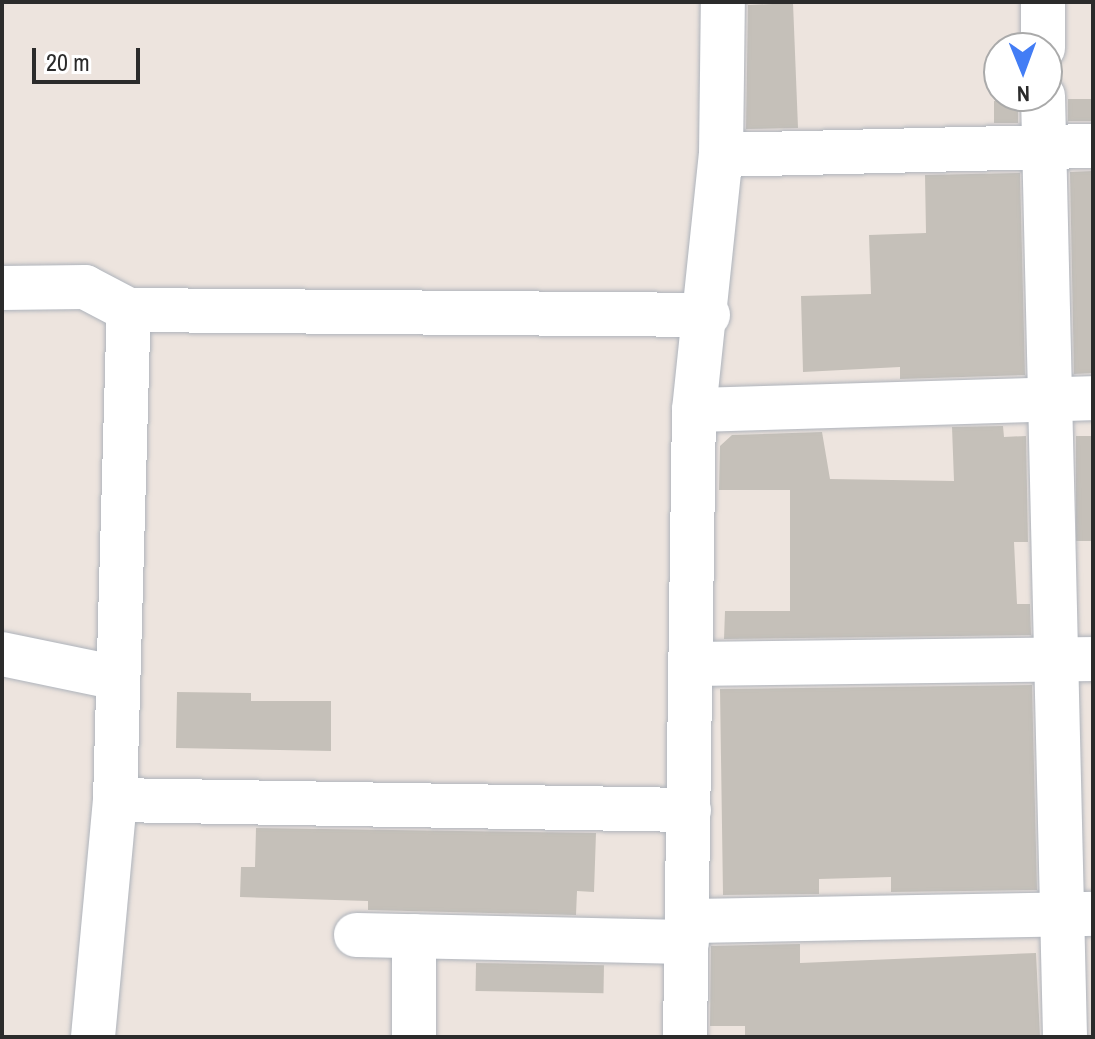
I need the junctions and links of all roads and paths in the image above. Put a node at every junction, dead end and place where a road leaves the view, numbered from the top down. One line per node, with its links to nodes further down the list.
1 (723, 2): 7 (street)
2 (1043, 2): 3 (street)
3 (1043, 32)
4 (1043, 112): 6 (street)
5 (1093, 146): 6 (street)
6 (1044, 148): 7 (street); 12 (street)
7 (721, 155): 10 (street)
8 (2, 288): 9 (street)
9 (129, 310): 10 (street); 17 (street)
10 (708, 315): 13 (street)
11 (1093, 398): 12 (street)
12 (1049, 399): 13 (street); 15 (street)
13 (694, 410): 16 (street)
14 (2, 654): 17 (street)
15 (1074, 659): 16 (street); 20 (street)
16 (693, 664): 19 (street)
17 (118, 678): 18 (street)
18 (115, 800): 19 (street); 24 (street)
19 (689, 810): 21 (street)
20 (1078, 915): 21 (street); 27 (street)
21 (687, 931): 23 (street); 26 (street)
22 (356, 935): 23 (street)
23 (414, 936): 25 (street)
24 (93, 1037)
25 (414, 1037)
26 (685, 1037)
27 (1065, 1037)

